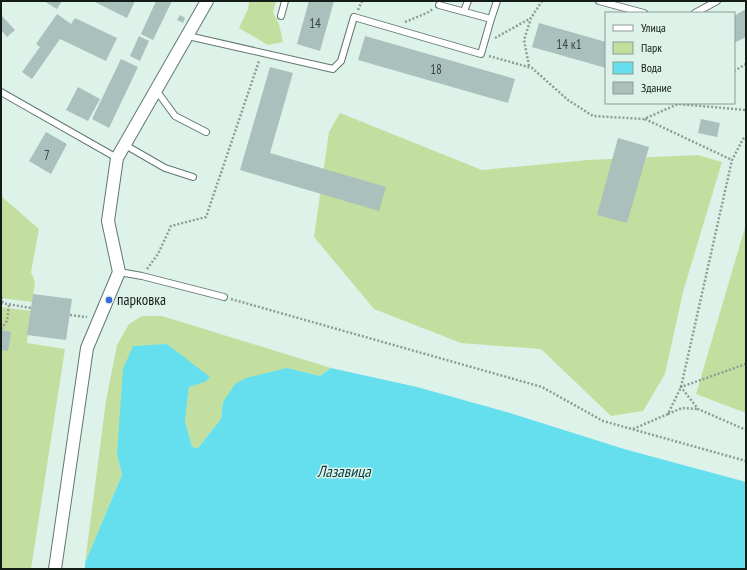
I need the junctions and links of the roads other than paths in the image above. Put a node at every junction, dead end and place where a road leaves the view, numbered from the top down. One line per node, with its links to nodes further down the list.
1 (207, 1): 14 (street)
2 (285, 1): 12 (lane)
3 (468, 1): 9 (lane)
4 (497, 1): 13 (lane)
5 (600, 1): 7 (lane)
6 (718, 1): 11 (lane)
7 (610, 2): 10 (lane)
8 (439, 5): 9 (lane)
9 (464, 11): 13 (lane)
10 (641, 12)
11 (697, 12)
12 (281, 16)
13 (491, 19): 14 (lane)
14 (188, 36): 15 (street)
15 (156, 90): 17 (lane); 18 (street)
16 (1, 92): 19 (lane)
17 (206, 132)
18 (125, 145): 19 (street); 20 (lane)
19 (117, 158): 21 (street)
20 (193, 177)
21 (119, 272): 22 (lane); 23 (street)
22 (224, 297)
23 (55, 569)

